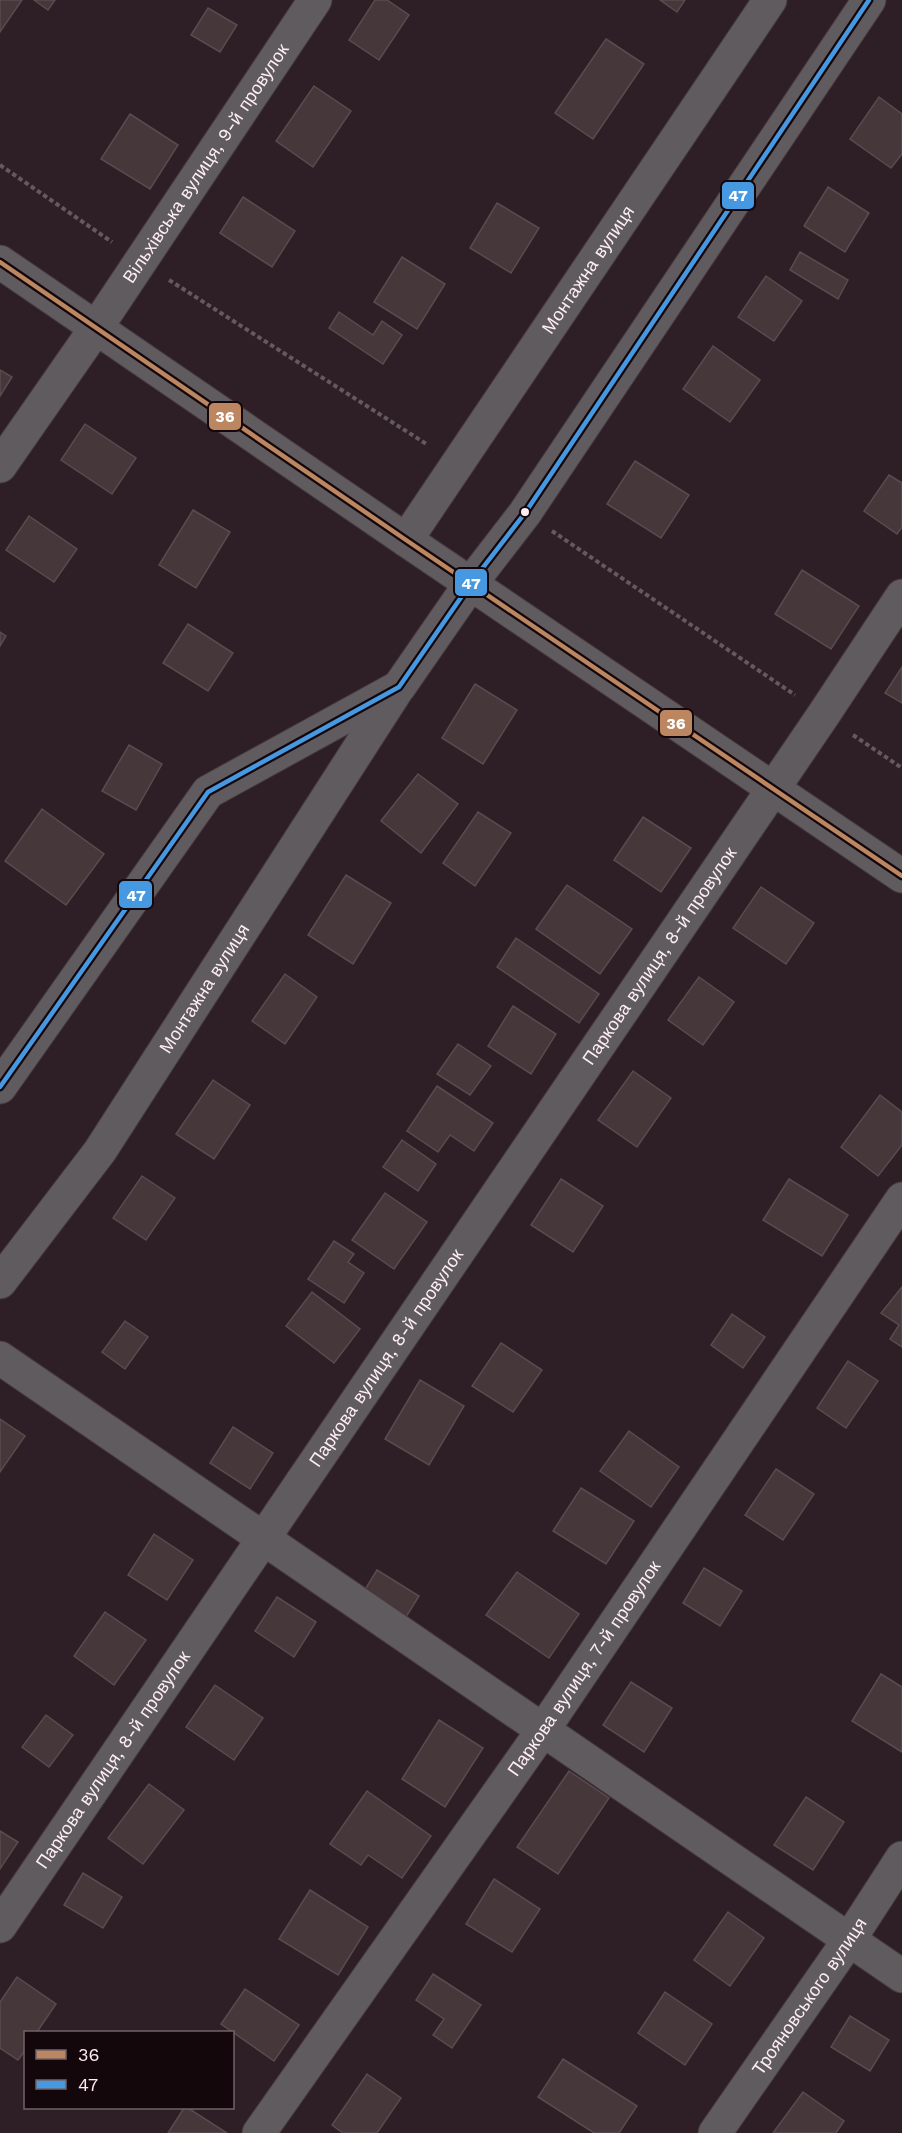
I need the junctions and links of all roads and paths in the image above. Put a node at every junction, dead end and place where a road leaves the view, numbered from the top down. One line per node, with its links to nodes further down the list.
1 (315, 0): 5 (street, Вільхівська вулиця, 9-й провулок)
2 (771, 0): 7 (street, Монтажна вулиця)
3 (869, 0): 8 (street, Монтажна вулиця)
4 (0, 262): 5 (street)
5 (96, 327): 6 (street, Вільхівська вулиця, 9-й провулок); 7 (street)
6 (0, 466)
7 (406, 540): 8 (street)
8 (471, 583): 10 (street, Монтажна вулиця); 11 (street)
9 (902, 596): 11 (street, Паркова вулиця, 8-й провулок)
10 (399, 687): 13 (street, Монтажна вулиця); 15 (street, Монтажна вулиця)
11 (773, 788): 12 (street); 17 (street, Паркова вулиця, 8-й провулок)
12 (902, 876)
13 (0, 1087)
14 (902, 1199): 18 (street, Паркова вулиця, 7-й провулок)
15 (0, 1282)
16 (0, 1358): 17 (street)
17 (264, 1539): 18 (street); 20 (street, Паркова вулиця, 8-й провулок)
18 (543, 1730): 21 (street); 23 (street, Паркова вулиця, 7-й провулок)
19 (902, 1858): 21 (street, Трояновського вулиця)
20 (0, 1926)
21 (849, 1940): 22 (street); 24 (street, Трояновського вулиця)
22 (902, 1976)
23 (259, 2133)
24 (715, 2133)

